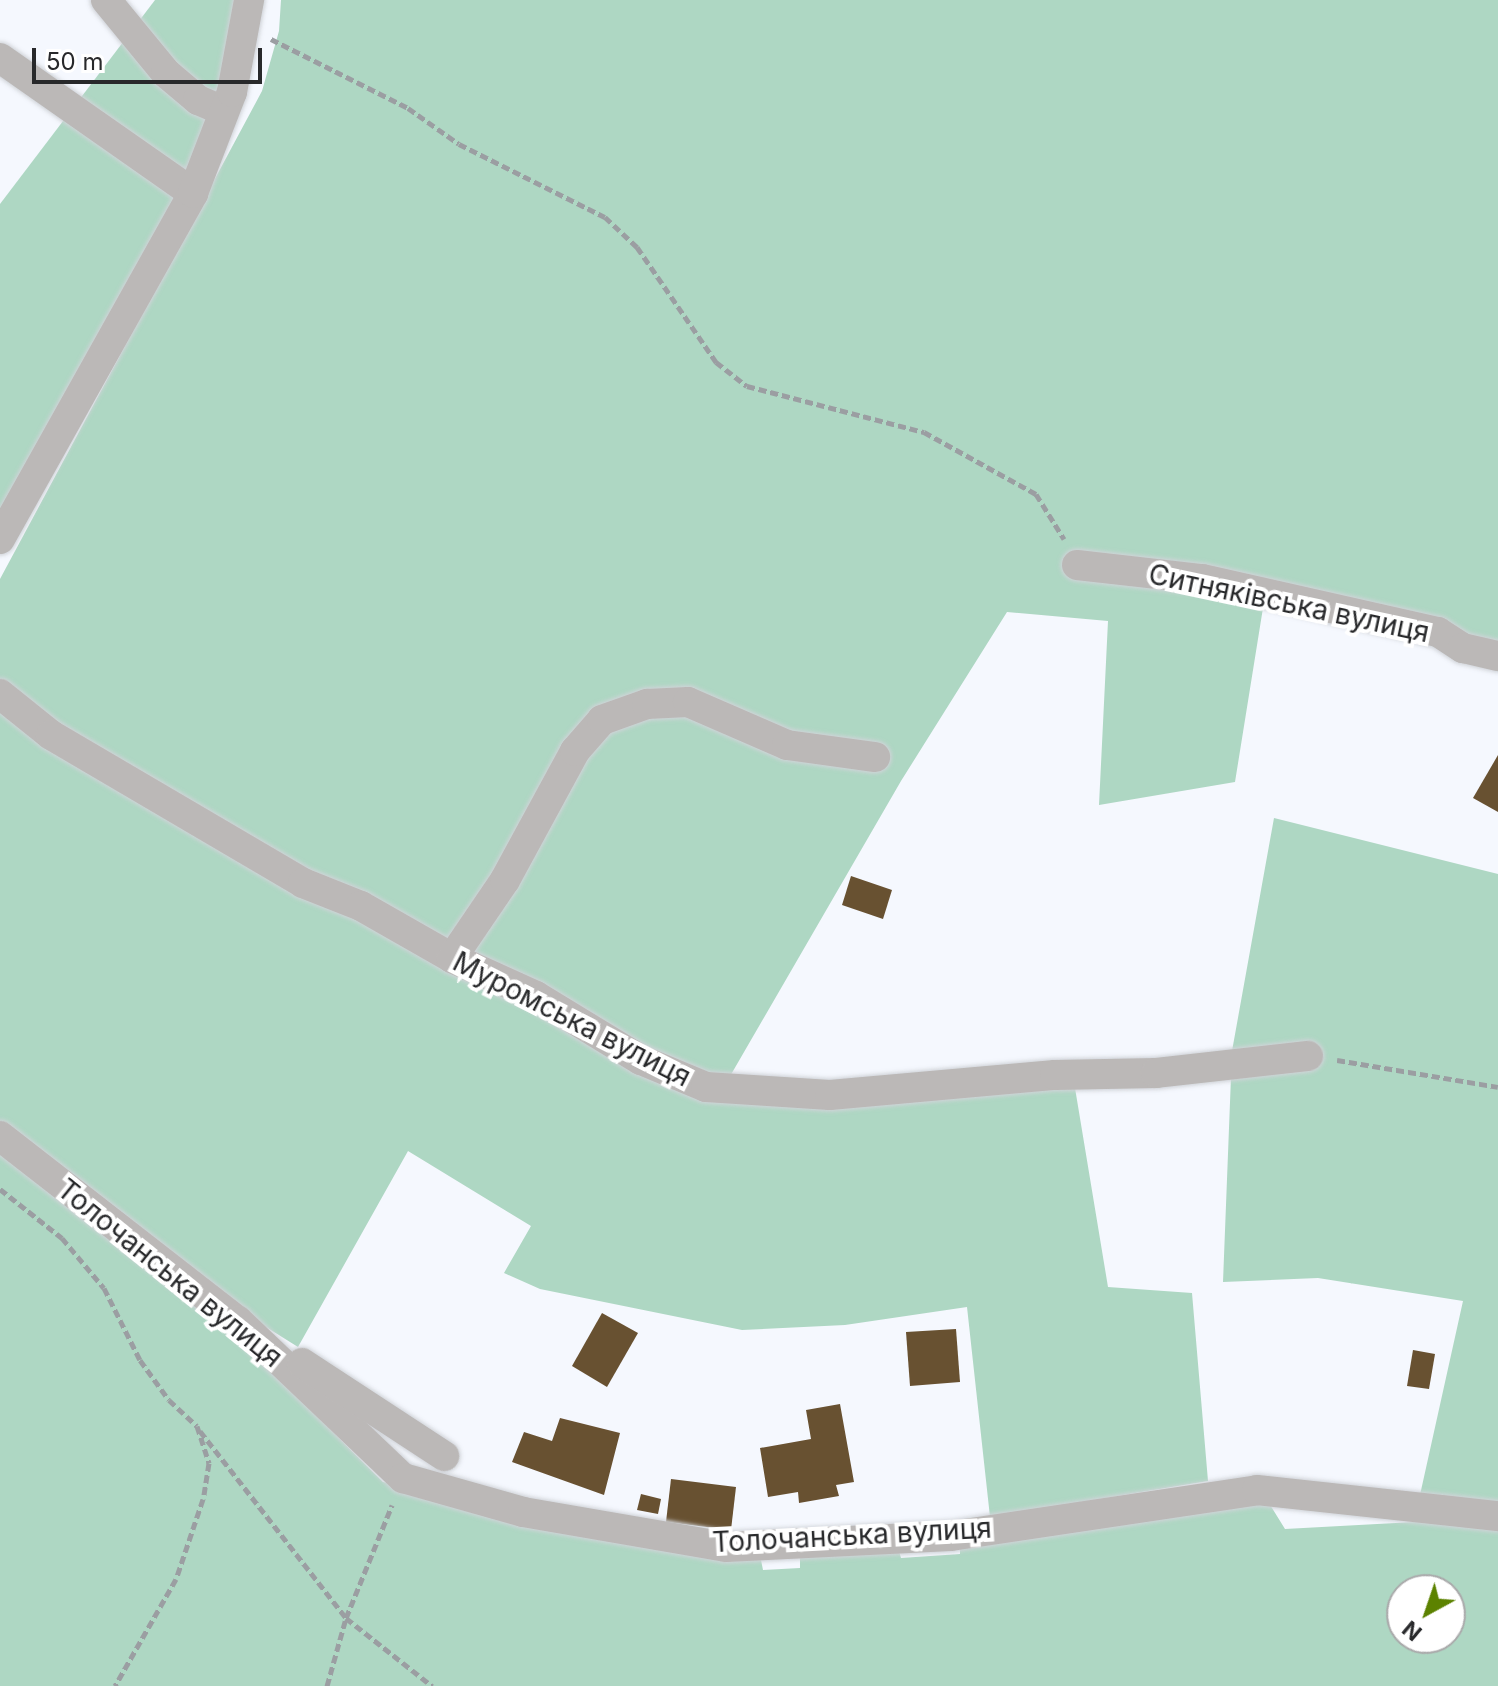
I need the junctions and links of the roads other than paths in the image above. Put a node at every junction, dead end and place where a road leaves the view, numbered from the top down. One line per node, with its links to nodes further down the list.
1 (106, 0): 4 (street)
2 (247, 13): 4 (street)
3 (0, 58): 5 (street)
4 (224, 111): 5 (street)
5 (193, 193): 6 (street)
6 (0, 539)
7 (1077, 565): 8 (street, Ситняківська вулиця)
8 (1498, 656)
9 (0, 694): 11 (street, Муромська вулиця)
10 (875, 757): 11 (street)
11 (452, 958): 12 (street, Муромська вулиця)
12 (1308, 1056)
13 (0, 1136): 14 (street, Толочанська вулиця)
14 (238, 1321): 15 (street); 16 (street, Толочанська вулиця)
15 (444, 1456)
16 (1498, 1516)

